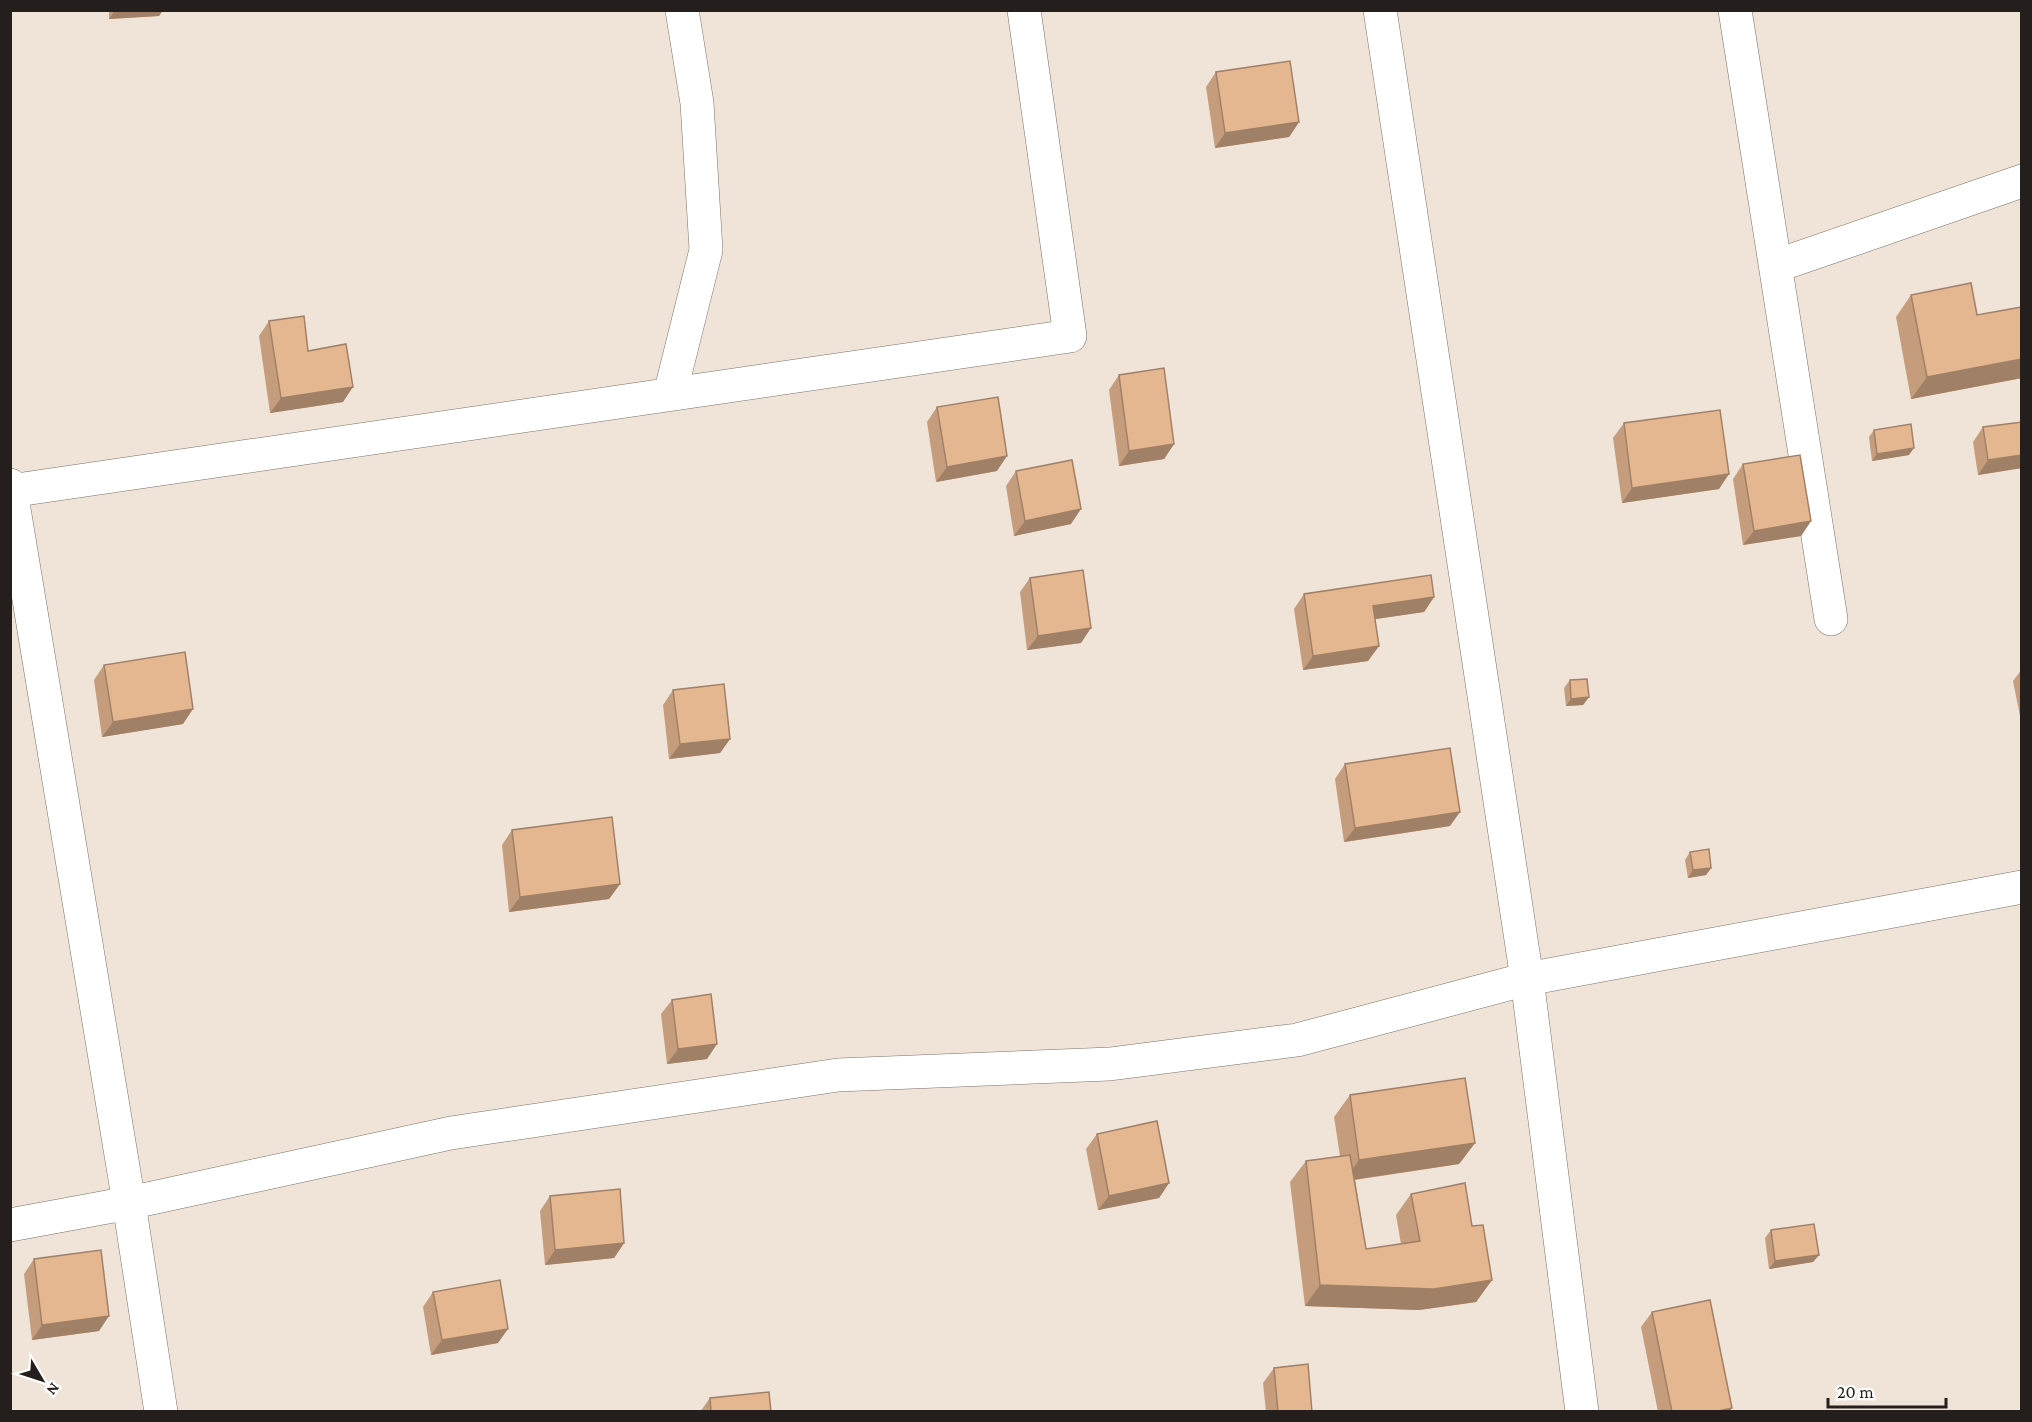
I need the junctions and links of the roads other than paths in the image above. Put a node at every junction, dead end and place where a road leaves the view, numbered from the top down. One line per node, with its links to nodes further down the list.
1 (682, 10): 7 (street)
2 (1024, 10): 7 (street)
3 (1380, 10): 11 (street)
4 (1735, 10): 6 (street)
5 (2022, 181): 6 (street)
6 (1776, 266): 9 (street)
7 (670, 394): 8 (street)
8 (11, 489): 12 (street)
9 (1831, 619)
10 (2022, 887): 11 (street)
11 (1527, 979): 12 (street); 15 (street)
12 (129, 1203): 13 (street); 14 (street)
13 (10, 1225)
14 (161, 1412)
15 (1582, 1412)

